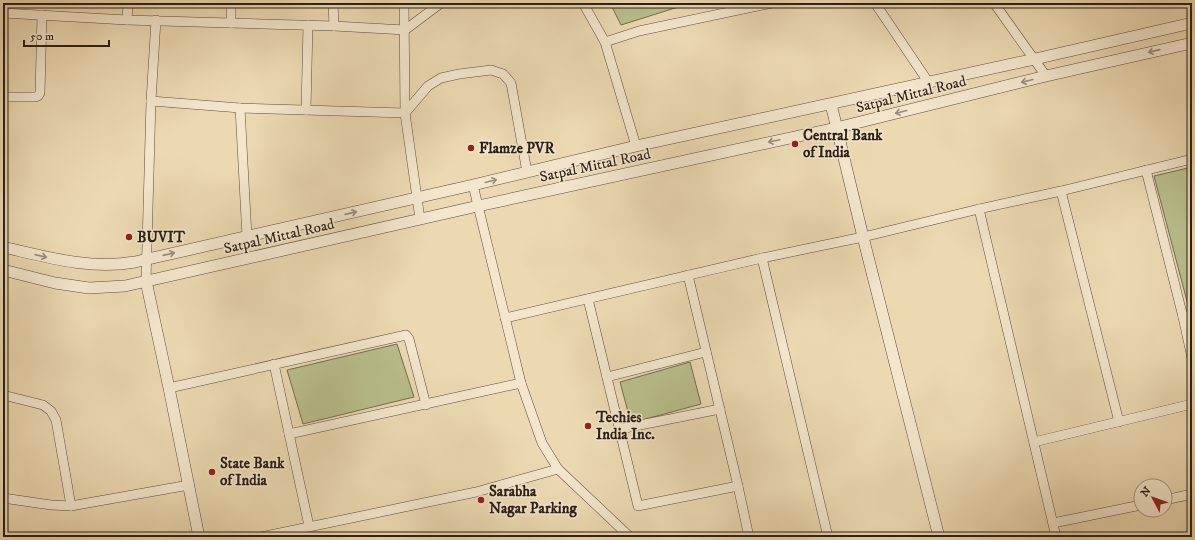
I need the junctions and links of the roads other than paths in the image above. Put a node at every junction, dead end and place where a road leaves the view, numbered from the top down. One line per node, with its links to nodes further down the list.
1 (128, 3): 12 (street)
2 (231, 3): 14 (street)
3 (333, 3): 17 (street)
4 (404, 3): 18 (street)
5 (441, 3): 18 (street)
6 (772, 3): 19 (street)
7 (875, 3): 23 (street)
8 (994, 3): 21 (street)
9 (587, 5): 19 (street)
10 (3, 14): 11 (street)
11 (42, 15): 12 (street); 24 (street)
12 (127, 20): 13 (street)
13 (156, 20): 14 (street); 25 (street)
14 (231, 23): 16 (street)
15 (1192, 23): 21 (street, Satpal Mittal Road)
16 (308, 25): 17 (street); 28 (street)
17 (334, 26): 18 (street)
18 (405, 30): 29 (street)
19 (604, 42): 31 (street)
20 (1192, 43): 22 (street, Satpal Mittal Road, one-way to 22)
21 (1035, 60): 22 (street); 23 (street, Satpal Mittal Road)
22 (1046, 76): 30 (street, Satpal Mittal Road, one-way to 30)
23 (929, 83): 26 (street, Satpal Mittal Road)
24 (3, 97)
25 (151, 101): 27 (street); 45 (street)
26 (831, 104): 30 (street); 31 (street, Satpal Mittal Road)
27 (240, 108): 28 (street); 41 (street)
28 (306, 110): 29 (street)
29 (406, 112): 34 (street); 37 (street)
30 (836, 128): 38 (street, Satpal Mittal Road, one-way to 38); 42 (street)
31 (636, 146): 34 (street, Satpal Mittal Road)
32 (1192, 159): 33 (street)
33 (1146, 170): 36 (street); 50 (street)
34 (527, 172): 35 (street, Satpal Mittal Road, one-way to 34)
35 (473, 185): 37 (street, Satpal Mittal Road); 38 (street)
36 (1061, 191): 39 (street); 62 (street)
37 (417, 198): 40 (street); 41 (street, Satpal Mittal Road, one-way to 37)
38 (478, 206): 40 (street, Satpal Mittal Road); 51 (street)
39 (979, 209): 42 (street); 65 (street)
40 (420, 219): 48 (street, Satpal Mittal Road)
41 (247, 237): 45 (street, Satpal Mittal Road, one-way to 41)
42 (862, 237): 44 (street); 81 (street)
43 (3, 247): 45 (street, Satpal Mittal Road, one-way to 45)
44 (762, 258): 47 (street); 80 (street)
45 (146, 260): 48 (street)
46 (3, 270): 48 (street, Satpal Mittal Road)
47 (688, 275): 49 (street); 52 (street)
48 (146, 281): 57 (street)
49 (588, 299): 51 (street); 55 (street)
50 (1188, 316): 53 (street)
51 (505, 318): 56 (street)
52 (706, 352): 55 (street); 61 (street)
53 (1192, 358)
54 (274, 364): 57 (street); 60 (street); 64 (street)
55 (607, 377): 63 (street)
56 (521, 383): 60 (street); 66 (street)
57 (169, 388): 67 (street)
58 (3, 395): 72 (street)
59 (1192, 404): 62 (street)
60 (426, 405): 64 (street)
61 (720, 408): 63 (street); 68 (street)
62 (1119, 422): 65 (street)
63 (620, 429): 68 (street)
64 (289, 434): 75 (street)
65 (1034, 442): 74 (street)
66 (558, 469): 75 (street); 78 (street)
67 (189, 484): 72 (street); 76 (street)
68 (738, 486): 79 (street)
69 (1192, 494): 71 (street)
70 (3, 498): 72 (street)
71 (1173, 498)
72 (71, 506)
73 (1133, 507): 74 (street)
74 (1053, 524): 82 (street)
75 (309, 526): 77 (street)
76 (198, 537)
77 (261, 537)
78 (630, 537)
79 (749, 537)
80 (828, 537)
81 (939, 537)
82 (1056, 537)

